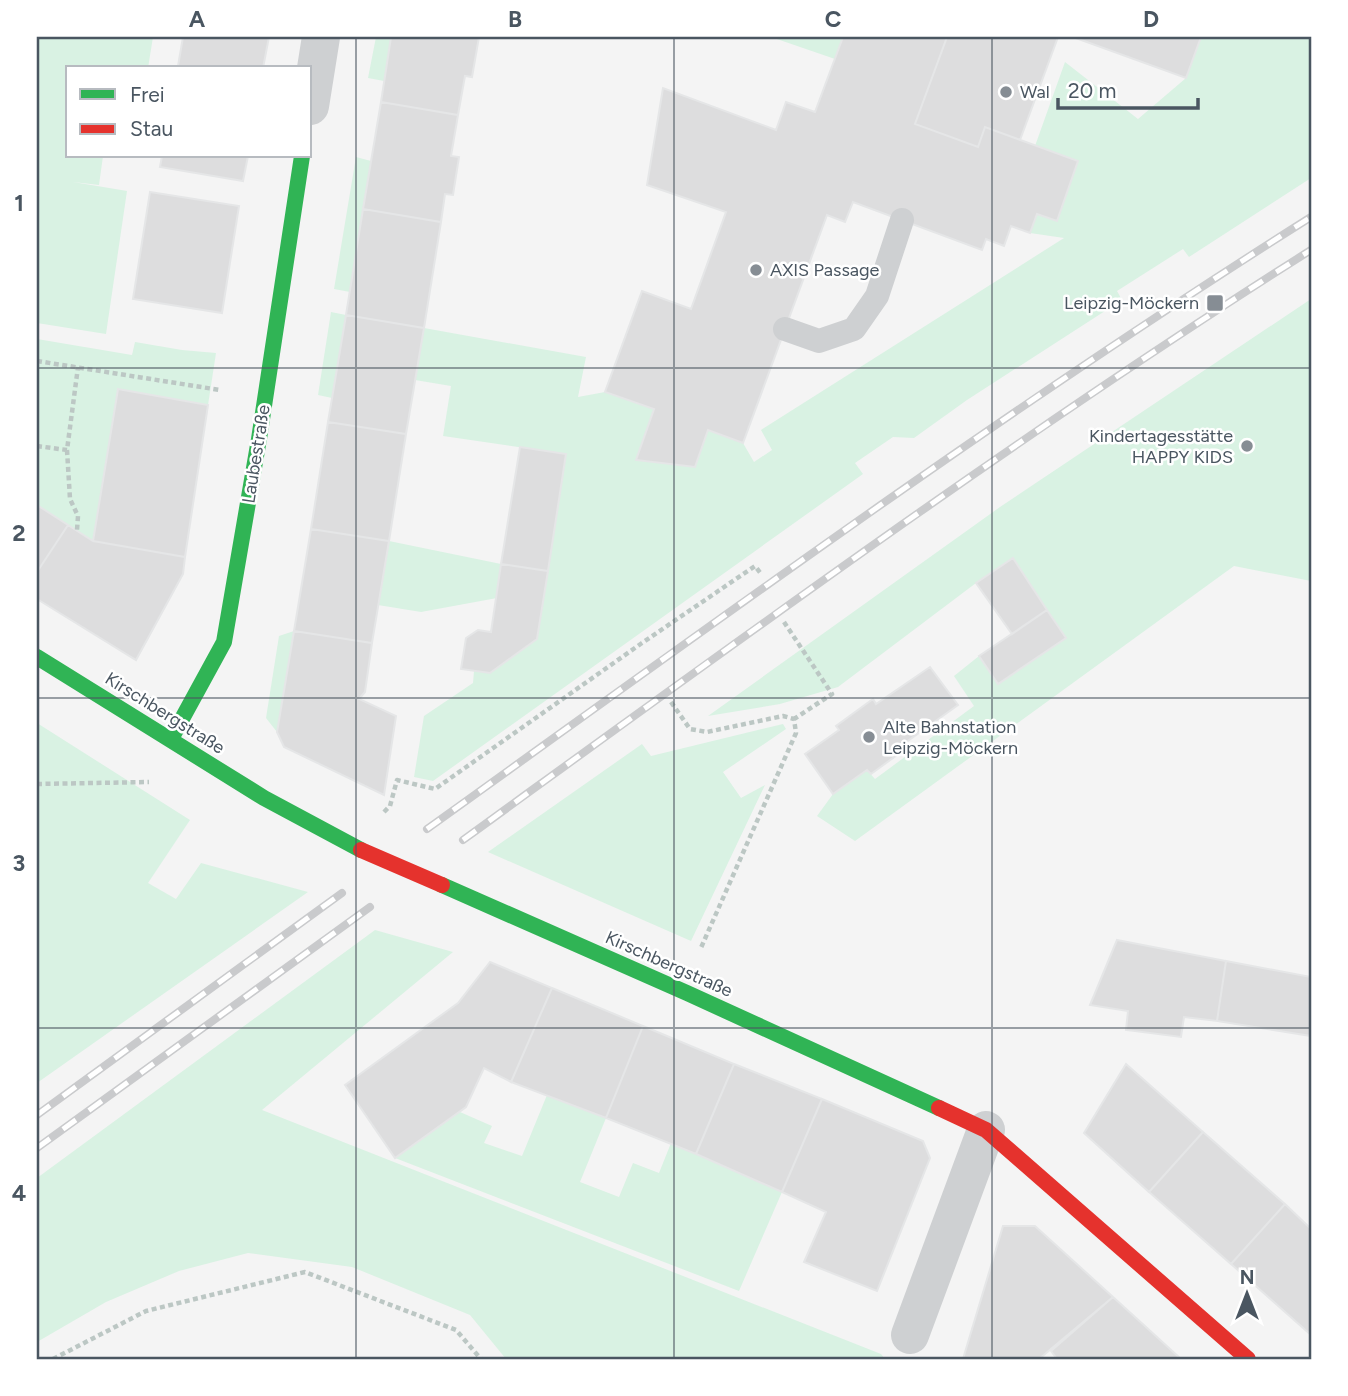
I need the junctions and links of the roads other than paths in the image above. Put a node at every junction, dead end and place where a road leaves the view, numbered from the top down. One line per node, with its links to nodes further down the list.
1 (321, 37): 2 (street)
2 (312, 93)
3 (302, 158): 7 (street, Laubestraße)
4 (902, 220): 5 (lane)
5 (785, 329)
6 (37, 657): 7 (street, Kirschbergstraße)
7 (171, 739): 8 (street, Kirschbergstraße, bridge)
8 (986, 1130): 9 (street); 10 (street, Kirschbergstraße)
9 (910, 1335)
10 (1248, 1359)

